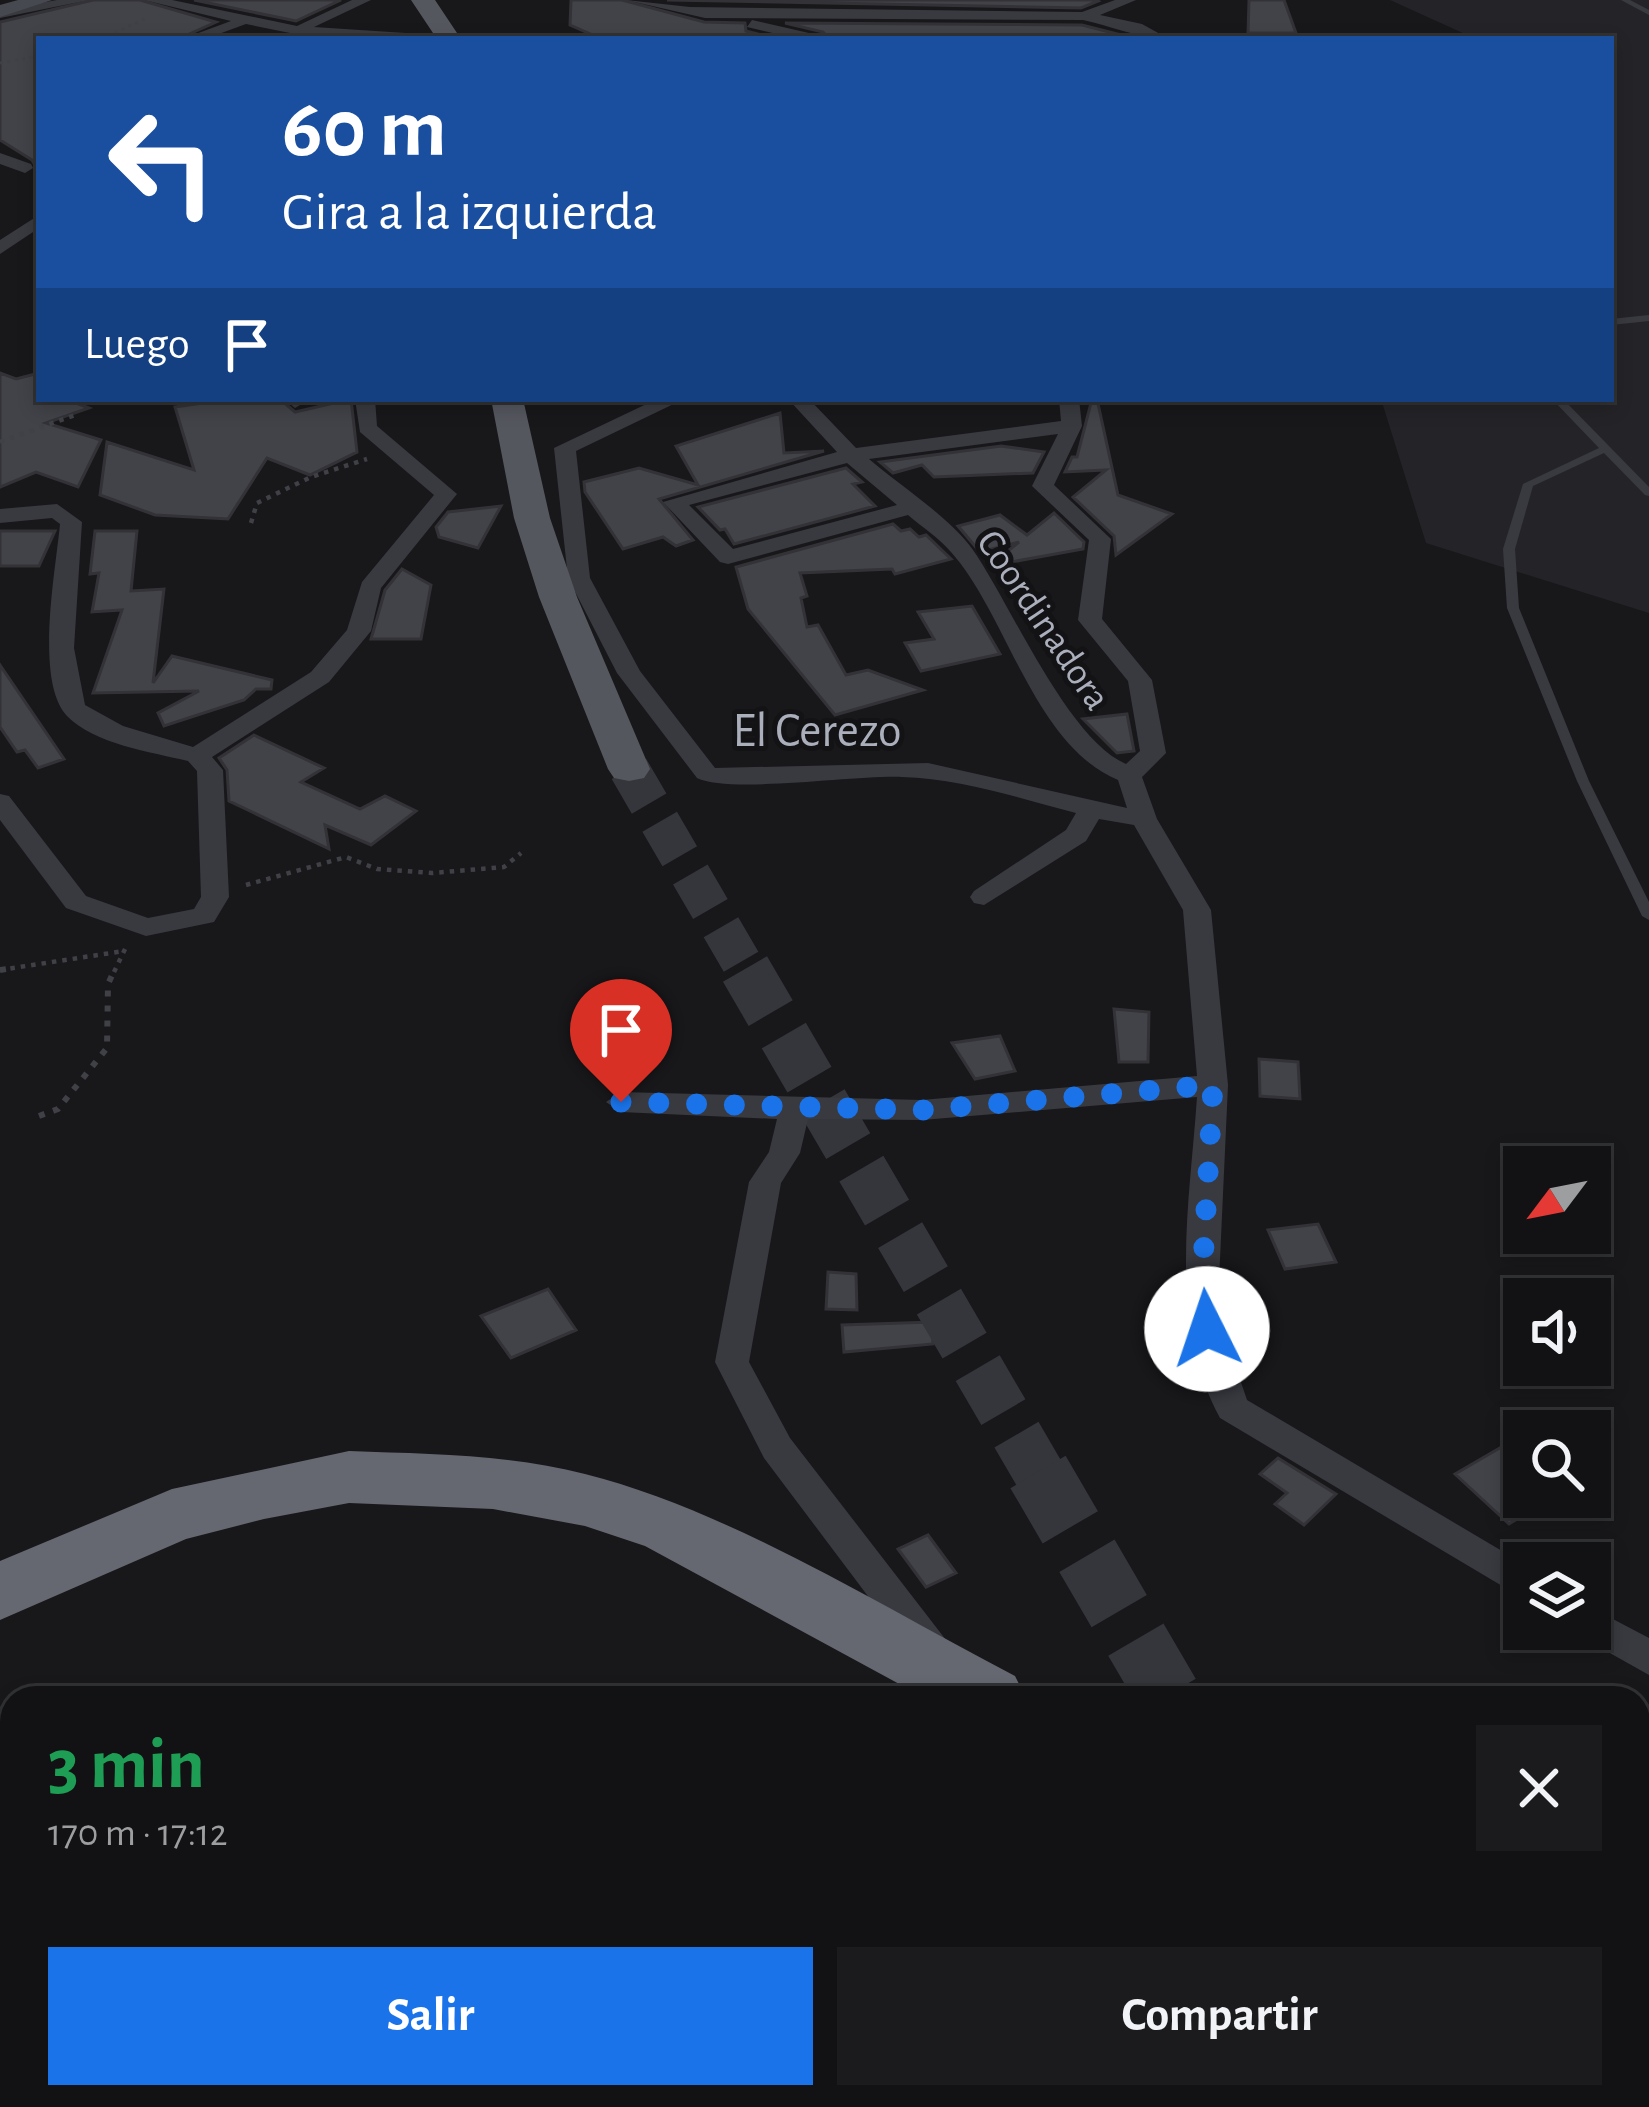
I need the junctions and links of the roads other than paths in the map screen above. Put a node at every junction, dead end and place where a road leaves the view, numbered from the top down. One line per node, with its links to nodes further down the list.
1 (42, 0): 12 (street)
2 (82, 0): 12 (street)
3 (364, 0): 20 (street)
4 (423, 0): 24 (main road)
5 (450, 0): 25 (main road)
6 (633, 0): 13 (street)
7 (786, 0): 14 (street)
8 (989, 0): 16 (street)
9 (1129, 0): 17 (street)
10 (1625, 0): 15 (lane)
11 (155, 6): 19 (street)
12 (4, 9)
13 (688, 11): 14 (street); 18 (street)
14 (754, 11): 16 (street); 18 (street)
15 (1649, 13)
16 (957, 14): 17 (street)
17 (1083, 16): 28 (street)
18 (730, 19): 26 (street); 27 (street)
19 (246, 22): 20 (street); 21 (street)
20 (295, 30): 22 (street); 23 (street)
21 (200, 36)
22 (284, 36)
23 (380, 36)
24 (447, 36)
25 (474, 36)
26 (704, 36)
27 (804, 36)
28 (1154, 36)
29 (0, 158): 30 (street)
30 (32, 166)
31 (32, 222): 32 (street); 33 (street)
32 (0, 223)
33 (0, 249)
34 (1649, 318): 35 (lane)
35 (1614, 322)
36 (365, 402): 48 (street)
37 (508, 402): 49 (main road)
38 (667, 402): 52 (street, El Cerezo)
39 (801, 402): 44 (street, Coordinadora)
40 (1069, 402): 42 (street)
41 (1560, 402): 43 (lane)
42 (1072, 426): 44 (street); 50 (street)
43 (1603, 451): 45 (lane); 55 (lane)
44 (851, 455): 46 (street, Coordinadora); 46 (street)
45 (1649, 493)
46 (910, 508): 50 (street, Coordinadora)
47 (0, 516): 48 (street)
48 (197, 756): 51 (street)
49 (629, 769)
50 (1129, 776): 53 (street)
51 (0, 802)
52 (1090, 812): 53 (street, El Cerezo); 54 (street)
53 (1144, 819): 56 (street)
54 (984, 897)
55 (1649, 916)
56 (1213, 1085): 58 (street); 59 (street)
57 (621, 1102): 58 (street)
58 (795, 1109): 64 (street)
59 (1503, 1570)
60 (0, 1592): 63 (highway)
61 (1611, 1635): 62 (street)
62 (1649, 1658)
63 (952, 1686)
64 (956, 1686)

